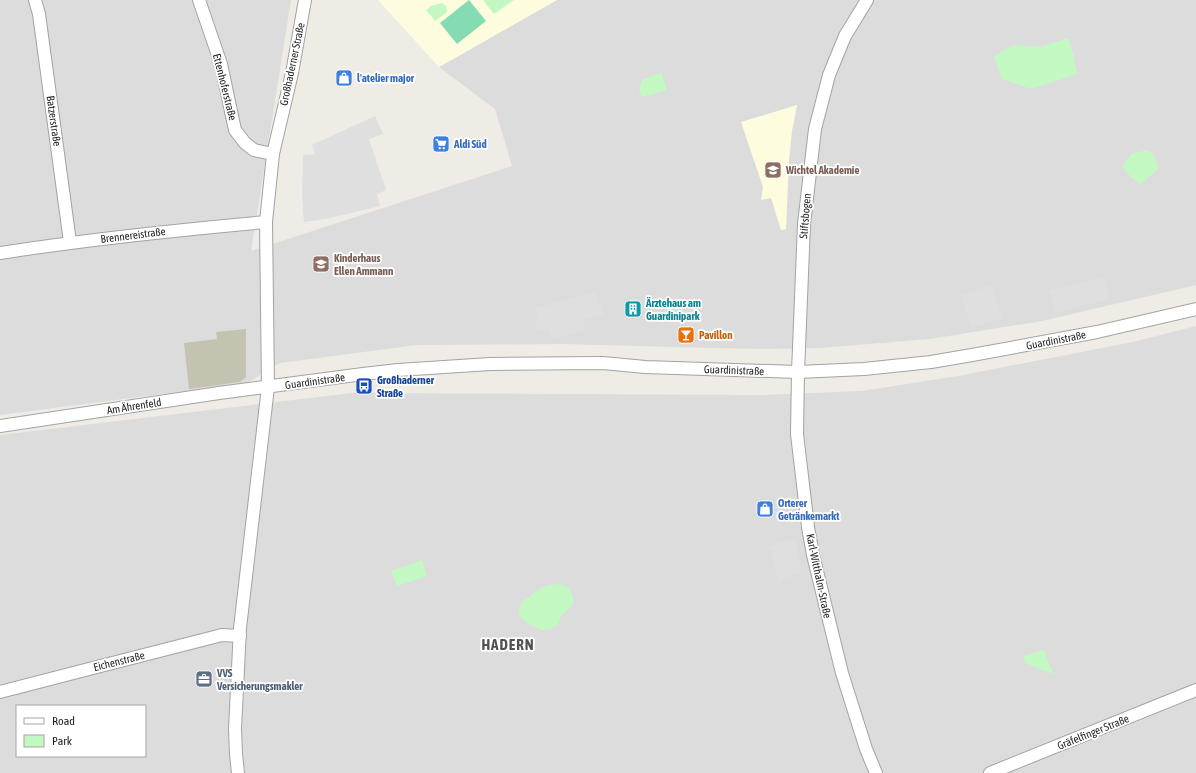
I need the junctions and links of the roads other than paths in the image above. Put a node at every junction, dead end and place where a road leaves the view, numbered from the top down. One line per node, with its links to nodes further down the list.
1 (35, 0): 7 (street, Batzerstraße)
2 (200, 0): 5 (street, Ettenhoferstraße)
3 (305, 0): 5 (street, Großhaderner Straße)
4 (867, 0): 10 (street, Stiftsbogen)
5 (273, 154): 6 (street, Großhaderner Straße)
6 (266, 222): 7 (street, Brennereistraße); 11 (street, Großhaderner Straße)
7 (70, 242): 8 (street, Brennereistraße)
8 (0, 253)
9 (1196, 309): 10 (street, Guardinistraße)
10 (798, 372): 11 (street, Guardinistraße); 17 (street, Karl-Witthalm-Straße)
11 (268, 387): 12 (street, Am Ährenfeld); 13 (street, Großhaderner Straße)
12 (0, 426)
13 (240, 636): 15 (street, Eichenstraße); 16 (street, Großhaderner Straße)
14 (1196, 690): 18 (street, Gräfelfinger Straße)
15 (0, 692)
16 (238, 773)
17 (876, 773)
18 (990, 773)

